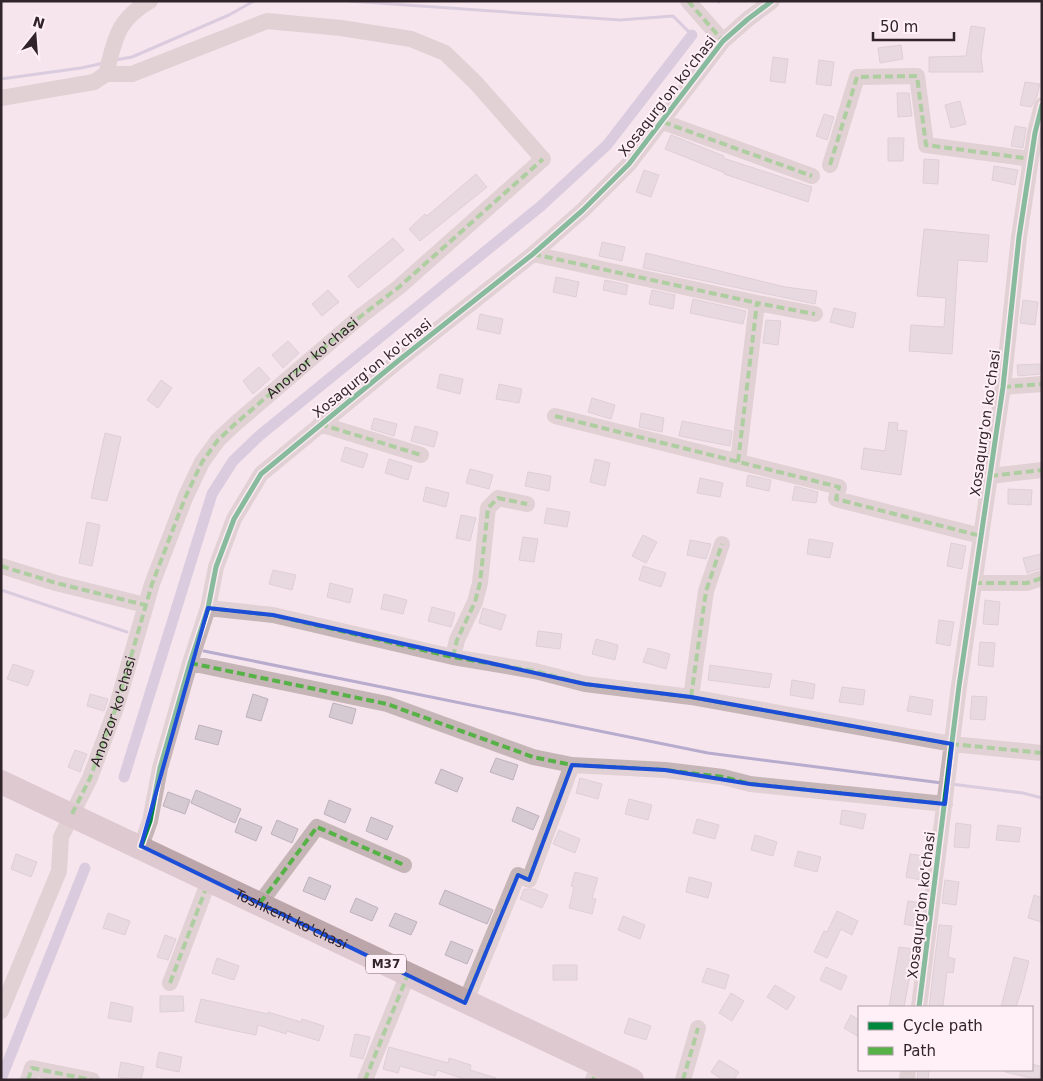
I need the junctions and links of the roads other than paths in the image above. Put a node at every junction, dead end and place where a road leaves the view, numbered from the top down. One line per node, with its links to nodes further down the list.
1 (150, 1): 5 (street)
2 (688, 1): 4 (street)
3 (772, 1): 4 (street, Xosaqurg'on ko'chasi)
4 (723, 42): 8 (street, Xosaqurg'on ko'chasi)
5 (106, 74): 6 (street); 29 (street, Anorzor ko'chasi)
6 (1, 98)
7 (1042, 105): 9 (street, Xosaqurg'on ko'chasi)
8 (663, 122): 11 (street, Xosaqurg'on ko'chasi); 12 (street, Xosaqurg'on ko'chasi)
9 (1031, 159): 10 (street); 16 (street, Xosaqurg'on ko'chasi)
10 (830, 165)
11 (812, 176)
12 (533, 254): 13 (street); 18 (street, Xosaqurg'on ko'chasi)
13 (757, 303): 14 (street); 20 (street)
14 (815, 314)
15 (1042, 384): 16 (street, Xosaqurg'on ko'chasi)
16 (1003, 387): 22 (street, Xosaqurg'on ko'chasi)
17 (555, 416): 20 (street)
18 (320, 424): 19 (street, Xosaqurg'on ko'chasi); 30 (street, Xosaqurg'on ko'chasi)
19 (421, 455)
20 (738, 462): 24 (street)
21 (1042, 470): 22 (street, Xosaqurg'on ko'chasi)
22 (990, 476): 24 (street, Xosaqurg'on ko'chasi)
23 (527, 504): 31 (street)
24 (981, 536): 28 (street, Xosaqurg'on ko'chasi)
25 (722, 544): 33 (street)
26 (1, 566): 29 (street)
27 (1042, 578): 28 (street)
28 (974, 583): 34 (street, Xosaqurg'on ko'chasi)
29 (145, 605): 40 (street, Anorzor ko'chasi)
30 (208, 608): 31 (street); 32 (street, Xosaqurg'on ko'chasi)
31 (453, 657): 33 (street)
32 (190, 664): 36 (street); 41 (street, Xosaqurg'on ko'chasi)
33 (691, 697): 34 (street)
34 (952, 744): 35 (street); 39 (street, Xosaqurg'on ko'chasi)
35 (1042, 753)
36 (572, 765): 39 (street); 47 (street)
37 (1, 782): 40 (highway, M37)
38 (1, 798): 40 (highway, M37)
39 (945, 804): 48 (street, Xosaqurg'on ko'chasi)
40 (69, 821): 41 (highway, M37); 49 (street, Anorzor ko'chasi)
41 (138, 853): 43 (highway, Toshkent ko'chasi / M37); 44 (highway, Toshkent ko'chasi / M37)
42 (404, 864): 44 (street)
43 (205, 891): 45 (highway, Toshkent ko'chasi / M37); 46 (street)
44 (260, 903): 45 (highway, Toshkent ko'chasi / M37)
45 (405, 980): 47 (highway, Toshkent ko'chasi / M37); 51 (highway, Toshkent ko'chasi / M37); 54 (street)
46 (170, 983)
47 (465, 1002): 55 (highway, Toshkent ko'chasi / M37)
48 (919, 1006)
49 (1, 1011)
50 (698, 1028): 56 (street)
51 (596, 1079)
52 (28, 1080): 53 (street)
53 (92, 1080)
54 (365, 1080)
55 (632, 1080)
56 (683, 1080)

